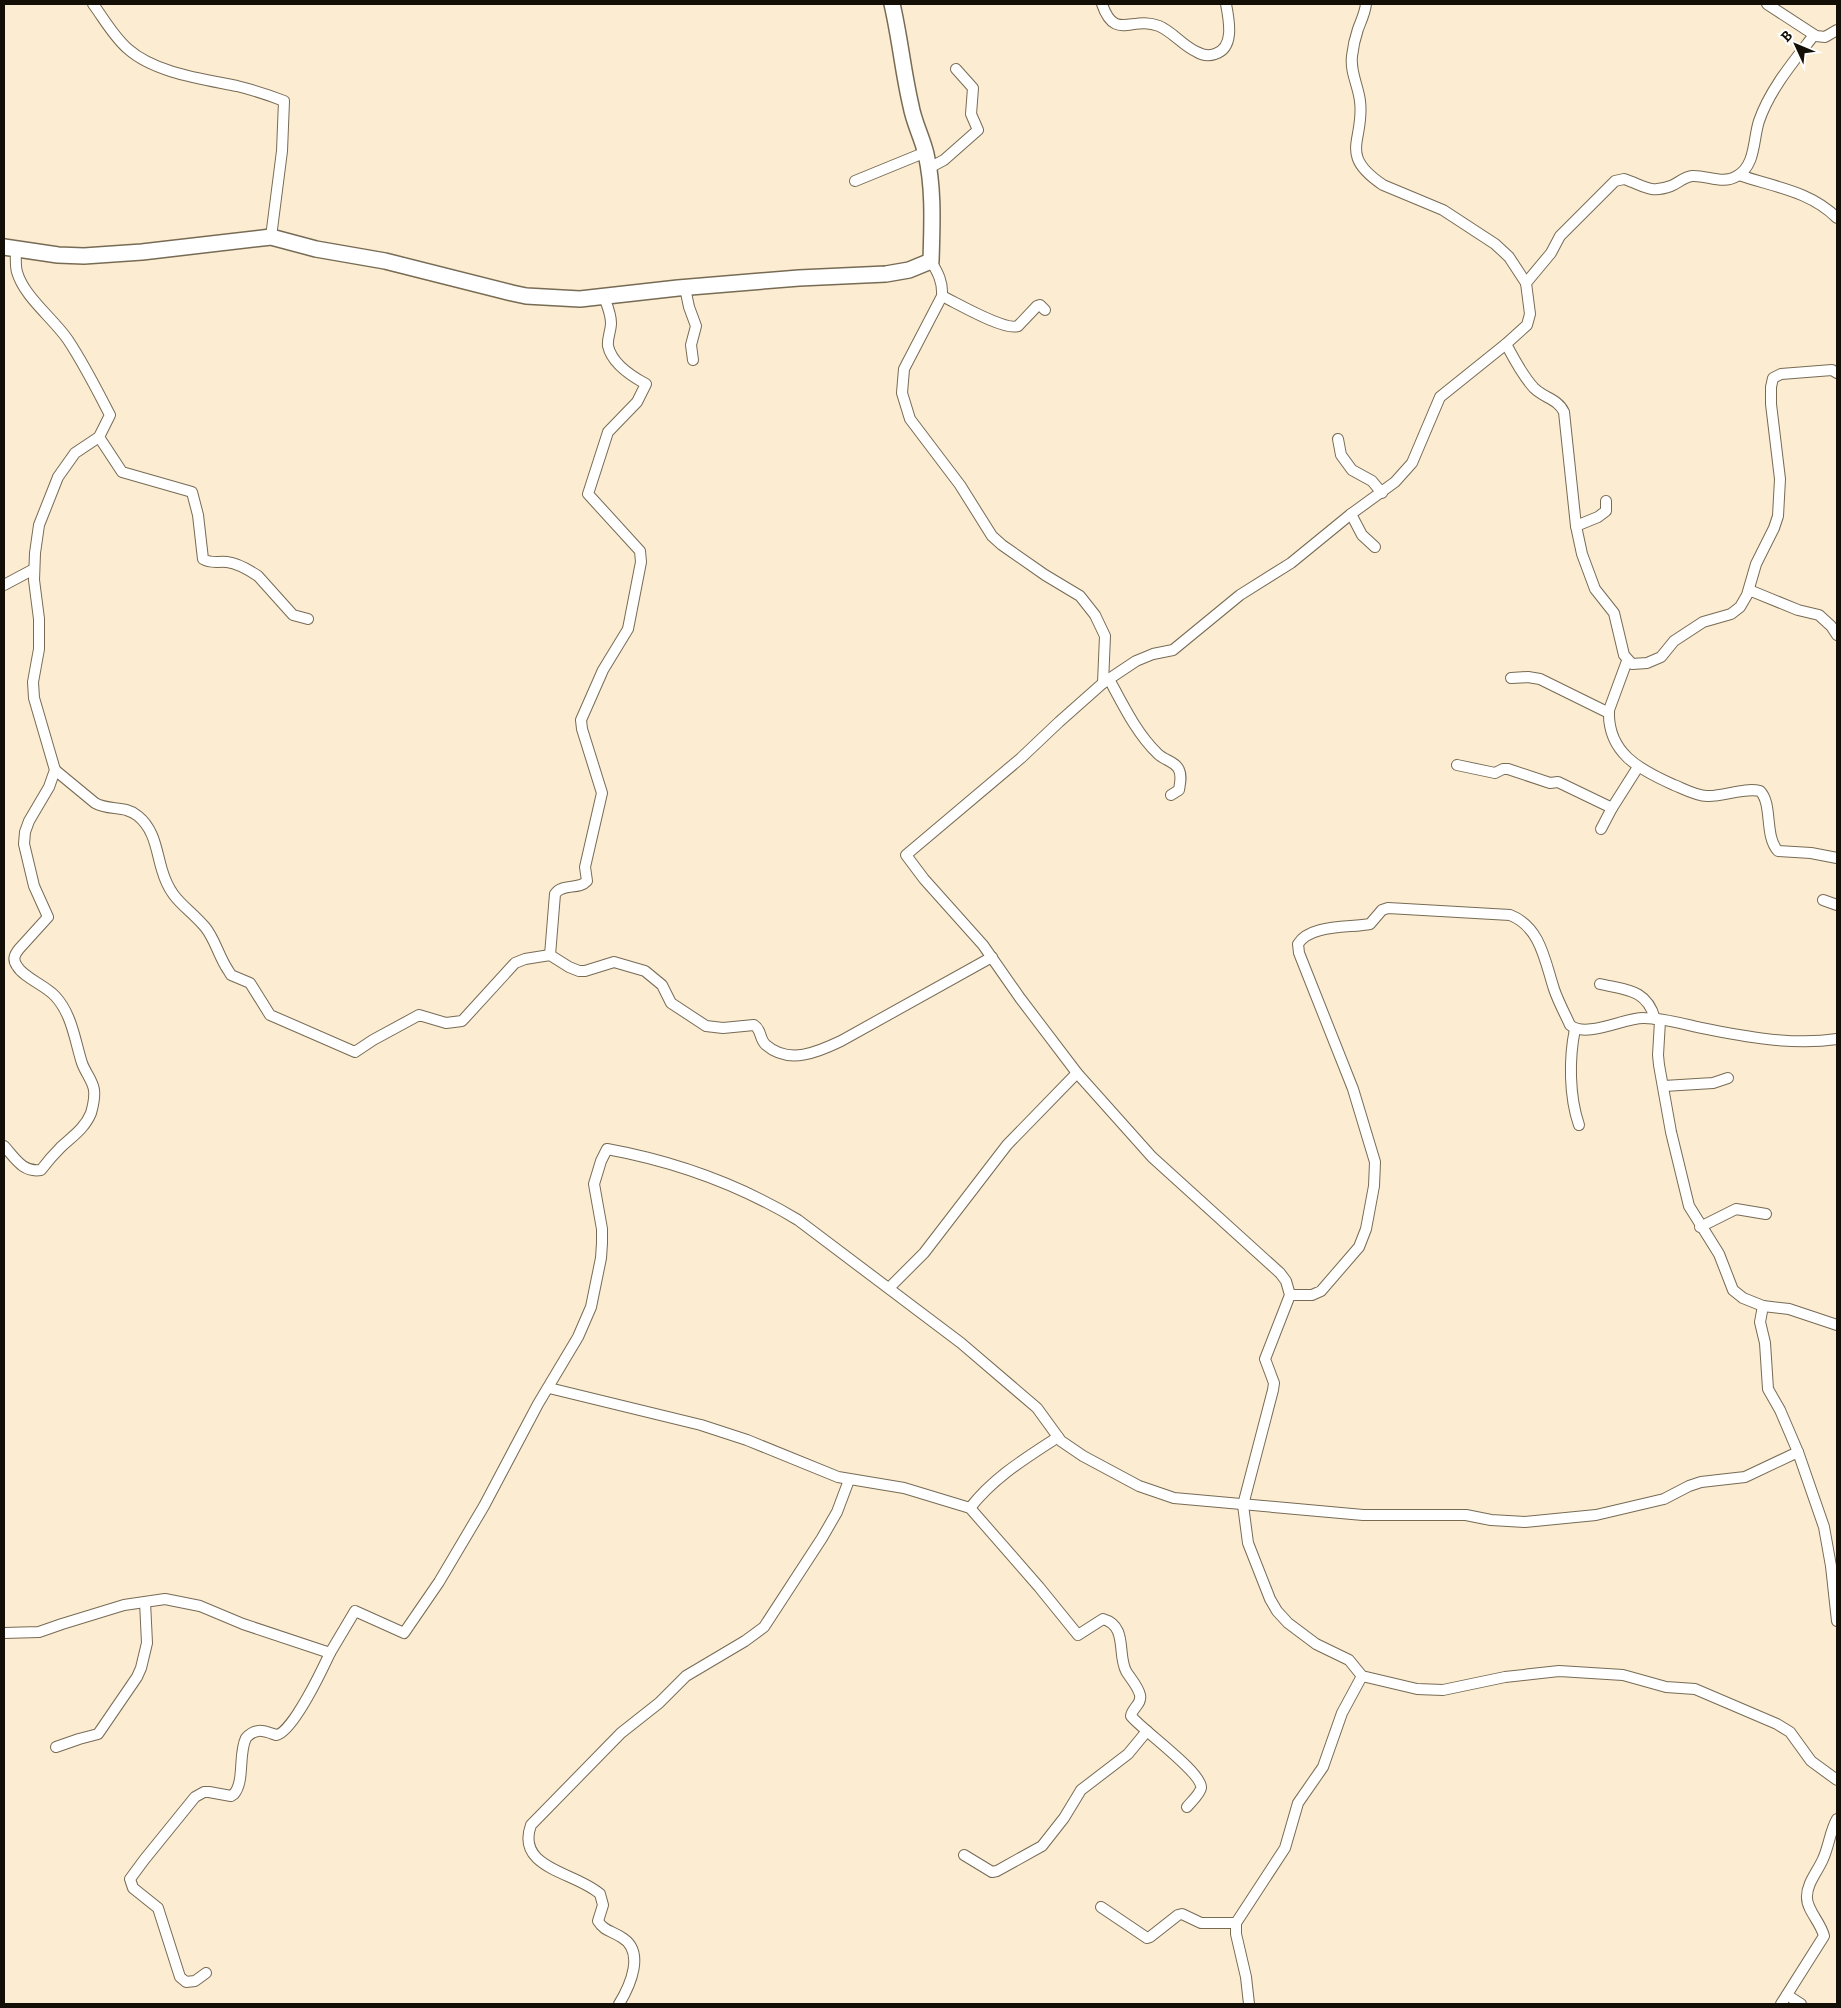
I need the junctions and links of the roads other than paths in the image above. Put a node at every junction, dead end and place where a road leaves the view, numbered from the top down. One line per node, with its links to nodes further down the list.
1 (93, 4): 15 (street)
2 (892, 4): 10 (street)
3 (1102, 4): 4 (street)
4 (1226, 4)
5 (1366, 4): 18 (street)
6 (1767, 4): 8 (street)
7 (1835, 34): 8 (street)
8 (1814, 35): 12 (street)
9 (956, 69): 11 (street)
10 (926, 152): 11 (street); 13 (street)
11 (929, 168): 17 (street)
12 (1739, 175): 14 (street); 18 (street)
13 (855, 181)
14 (1837, 218)
15 (271, 237): 16 (street); 21 (street)
16 (10, 248): 26 (street)
17 (931, 261): 19 (street); 20 (street)
18 (1526, 283): 23 (street)
19 (685, 288): 21 (street); 24 (street)
20 (942, 296): 22 (street); 40 (street)
21 (604, 297): 51 (street)
22 (1046, 310)
23 (1506, 344): 28 (street); 31 (street)
24 (693, 360)
25 (1837, 372): 35 (street)
26 (98, 436): 33 (street); 36 (street)
27 (1338, 439): 28 (street)
28 (1382, 493): 30 (street)
29 (1606, 501): 31 (street)
30 (1351, 514): 32 (street); 40 (street)
31 (1576, 526): 38 (street)
32 (1375, 548)
33 (34, 569): 34 (street); 44 (street)
34 (4, 585)
35 (1749, 590): 37 (street); 38 (street)
36 (308, 619)
37 (1837, 635)
38 (1627, 661): 41 (street)
39 (1511, 678): 41 (street)
40 (1106, 681): 45 (street); 52 (street)
41 (1609, 713): 43 (street)
42 (1457, 765): 46 (street)
43 (1638, 767): 46 (street); 48 (street)
44 (55, 770): 51 (street); 61 (street)
45 (1171, 795)
46 (1612, 808): 47 (street)
47 (1601, 829)
48 (1837, 858)
49 (1823, 900): 50 (street)
50 (1837, 905)
51 (550, 955): 52 (street)
52 (992, 957): 57 (street)
53 (1600, 984): 54 (street)
54 (1657, 1020): 55 (street); 56 (street); 59 (street)
55 (1575, 1029): 60 (street); 65 (street)
56 (1837, 1039)
57 (1078, 1073): 64 (street); 65 (street)
58 (1728, 1078): 59 (street)
59 (1664, 1086): 63 (street)
60 (1579, 1125)
61 (4, 1146)
62 (1766, 1214): 63 (street)
63 (1700, 1227): 66 (street)
64 (890, 1288): 68 (street); 69 (street)
65 (1290, 1295): 72 (street)
66 (1763, 1306): 67 (street); 70 (street)
67 (1837, 1325)
68 (548, 1388): 71 (street); 78 (street)
69 (1058, 1437): 72 (street); 73 (street)
70 (1798, 1452): 72 (street); 74 (street)
71 (849, 1480): 73 (street); 90 (street)
72 (1243, 1505): 79 (street)
73 (970, 1508): 80 (street)
74 (1832, 1544): 76 (street)
75 (144, 1602): 77 (street); 78 (street); 81 (street)
76 (1837, 1621)
77 (4, 1633)
78 (330, 1654): 88 (street)
79 (1362, 1676): 82 (street); 87 (street)
80 (1147, 1731): 83 (street); 85 (street)
81 (56, 1748)
82 (1837, 1780)
83 (1187, 1806)
84 (1837, 1819): 89 (street)
85 (964, 1855)
86 (1101, 1907): 87 (street)
87 (1236, 1923): 91 (street)
88 (206, 1973)
89 (1787, 1995): 92 (street); 93 (street)
90 (620, 2004)
91 (1249, 2004)
92 (1781, 2004)
93 (1801, 2004)

